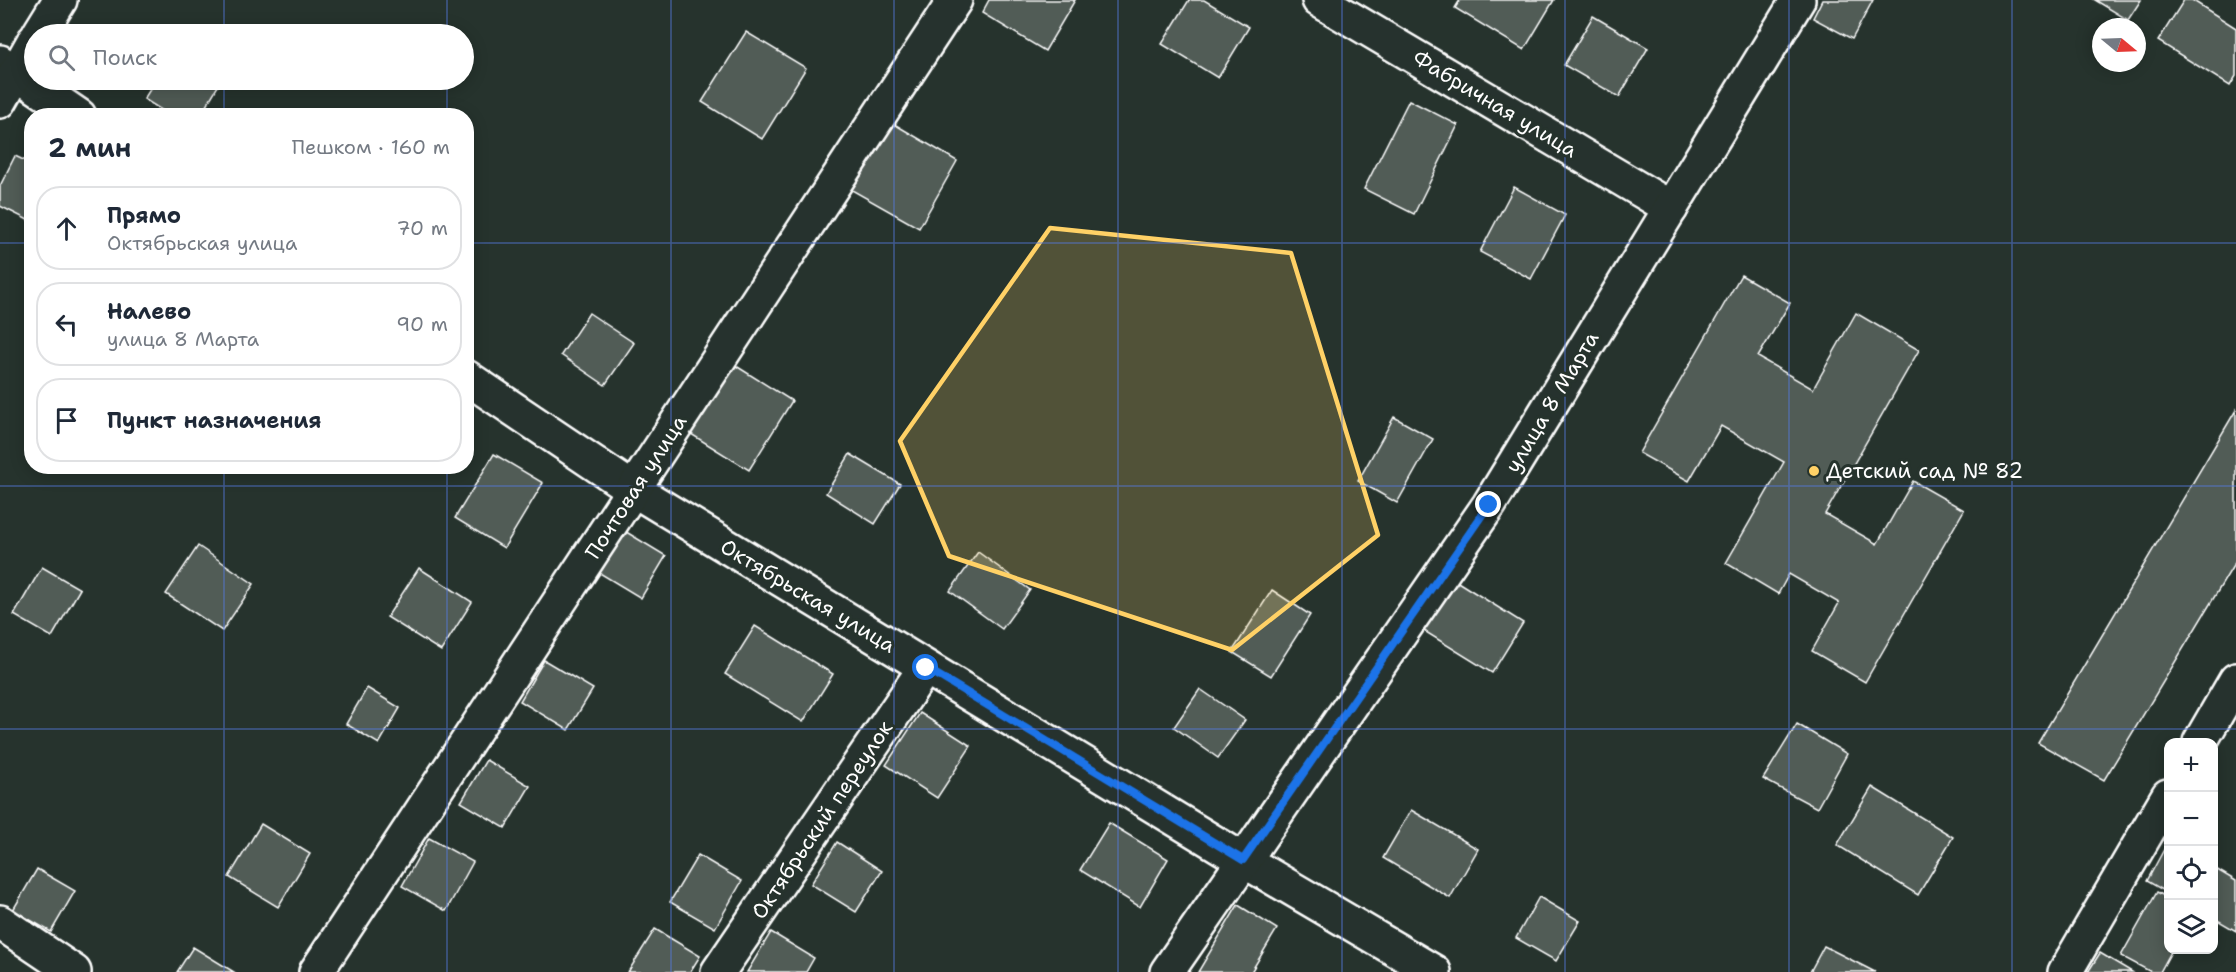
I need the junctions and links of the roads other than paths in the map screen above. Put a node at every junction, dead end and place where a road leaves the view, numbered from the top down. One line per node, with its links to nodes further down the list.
1 (60, 0): 5 (street)
2 (955, 0): 14 (street, Почтовая улица)
3 (1319, 0): 12 (street, Фабричная улица)
4 (1798, 0): 12 (street, улица 8 Марта)
5 (45, 24)
6 (24, 51): 7 (street)
7 (8, 67): 8 (street); 10 (street)
8 (24, 78)
9 (42, 90): 11 (street)
10 (0, 101)
11 (68, 108)
12 (1671, 208): 19 (street, улица 8 Марта)
13 (474, 382): 14 (street, Октябрьская улица)
14 (634, 490): 15 (street, Октябрьская улица); 22 (street, Почтовая улица)
15 (926, 668): 19 (street, Октябрьская улица); 23 (street, Октябрьский переулок)
16 (2236, 680): 17 (street)
17 (2202, 738)
18 (2164, 805): 26 (street)
19 (1243, 860): 24 (street, улица 8 Марта); 25 (street, Октябрьская улица)
20 (0, 922): 21 (street)
21 (74, 972)
22 (316, 972)
23 (718, 972)
24 (1167, 972)
25 (1434, 972)
26 (2066, 972)

